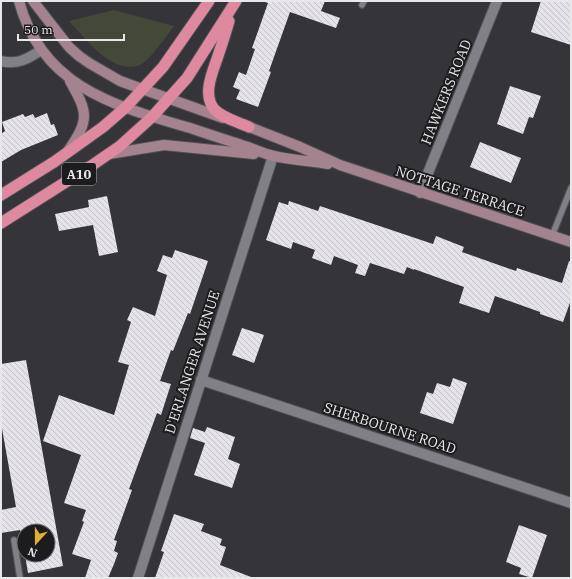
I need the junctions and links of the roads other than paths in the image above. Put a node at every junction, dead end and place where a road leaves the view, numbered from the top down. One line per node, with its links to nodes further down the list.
1 (19, 1): 6 (main road)
2 (32, 1): 9 (main road, NOTTAGE TERRACE)
3 (209, 1): 9 (highway, A10)
4 (497, 1): 19 (street, HAWKERS ROAD)
5 (235, 2): 10 (highway, A10); 13 (highway)
6 (41, 50): 7 (street); 8 (main road)
7 (1, 61)
8 (68, 77): 11 (main road, NOTTAGE TERRACE); 14 (main road)
9 (144, 89): 10 (main road, NOTTAGE TERRACE); 11 (highway, A10)
10 (169, 99): 12 (highway, A10); 13 (main road, NOTTAGE TERRACE)
11 (126, 107): 12 (main road, NOTTAGE TERRACE); 14 (highway, A10)
12 (152, 117): 15 (highway, A10); 16 (main road, NOTTAGE TERRACE)
13 (249, 127): 17 (main road, NOTTAGE TERRACE)
14 (67, 152): 20 (highway, A10)
15 (108, 154): 16 (main road); 21 (highway, A10)
16 (273, 156): 17 (main road, NOTTAGE TERRACE); 24 (street, D'ERLANGER AVENUE)
17 (340, 165): 19 (main road, NOTTAGE TERRACE)
18 (571, 188): 22 (lane)
19 (420, 193): 22 (main road, NOTTAGE TERRACE)
20 (1, 195)
21 (1, 223)
22 (552, 236): 23 (main road, NOTTAGE TERRACE)
23 (571, 242)
24 (200, 380): 25 (street, SHERBOURNE ROAD); 28 (street, D'ERLANGER AVENUE)
25 (571, 503)
26 (14, 540): 27 (lane)
27 (20, 578)
28 (138, 578)

